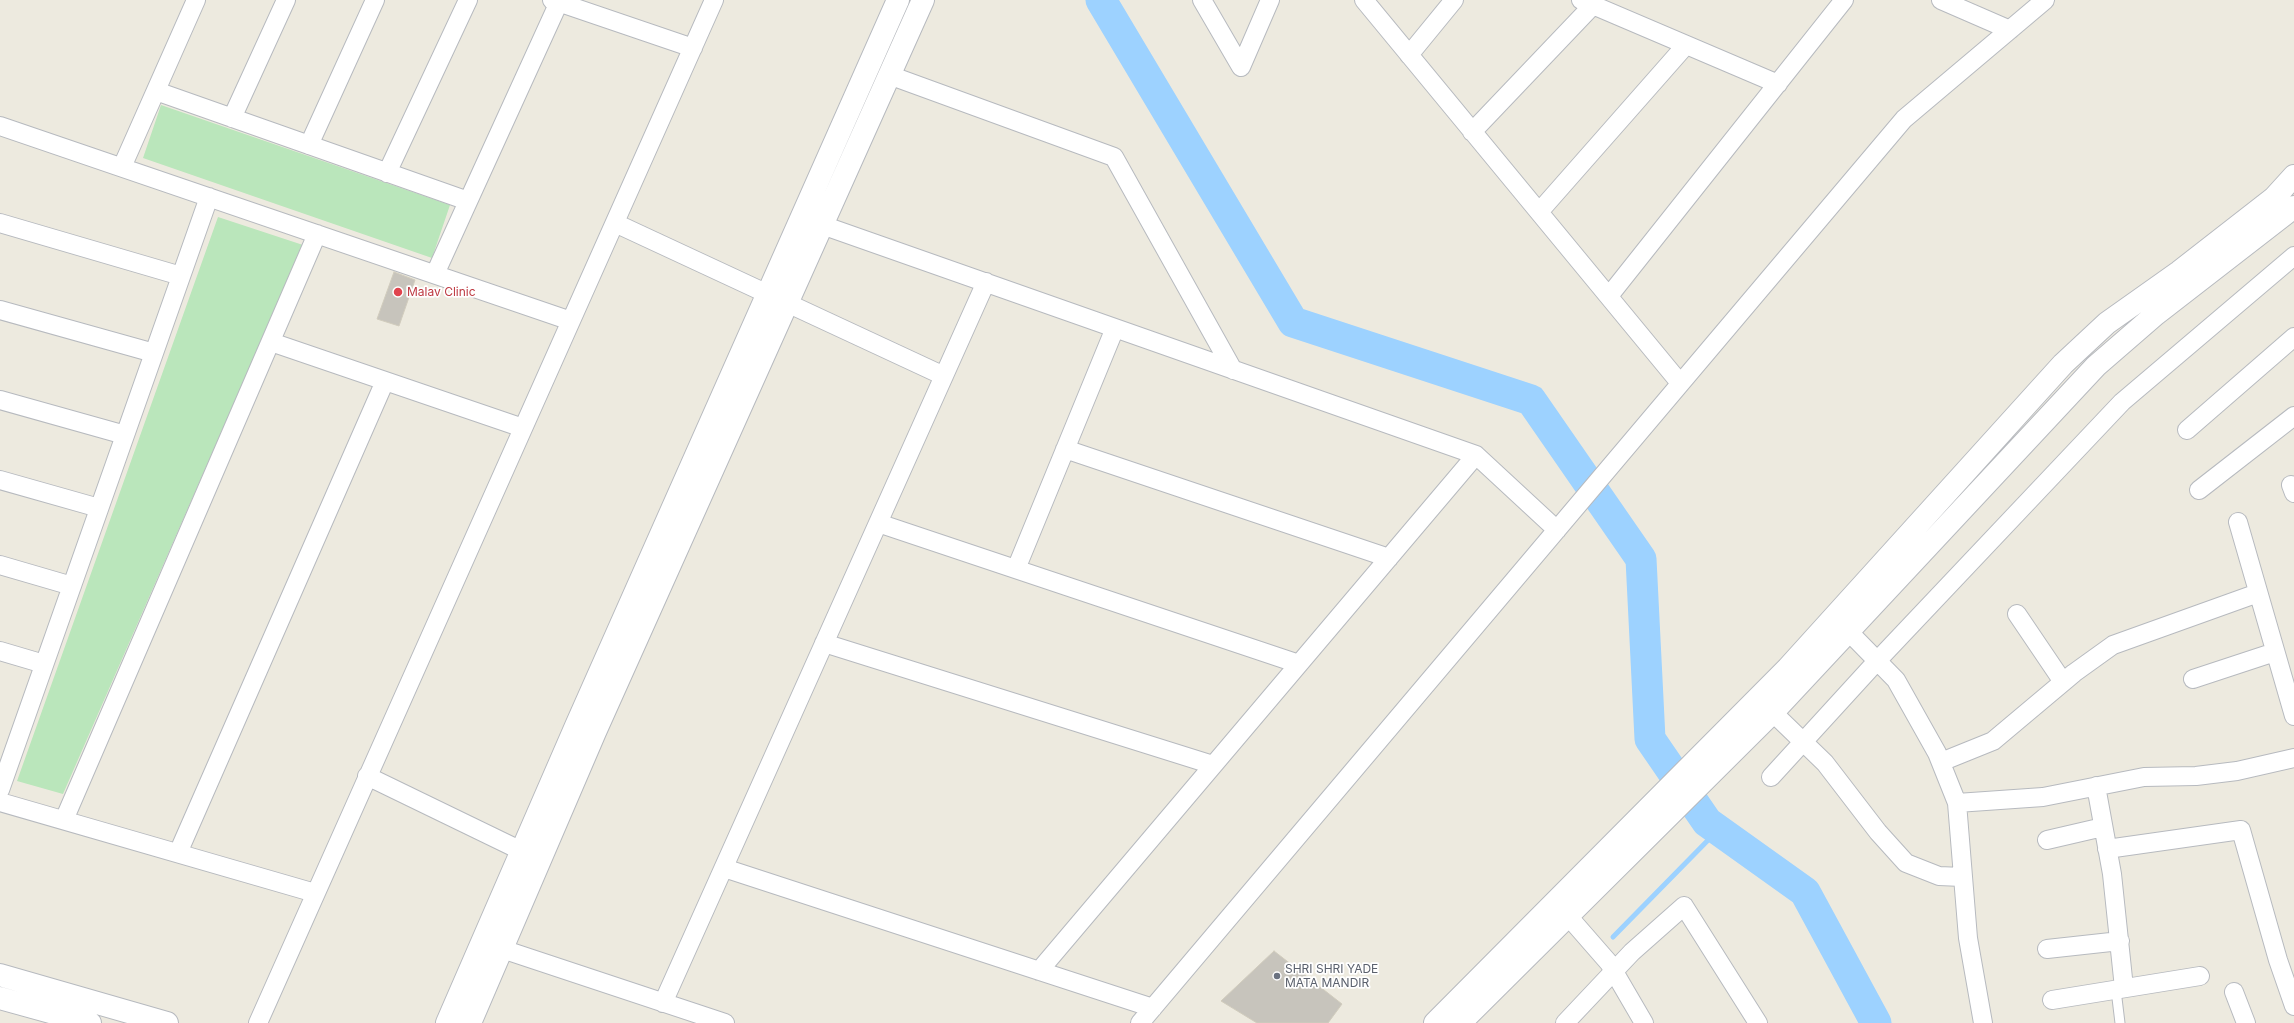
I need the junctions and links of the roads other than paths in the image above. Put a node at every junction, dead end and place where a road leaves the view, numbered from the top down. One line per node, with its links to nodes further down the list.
1 (196, 0): 23 (street)
2 (286, 0): 24 (street)
3 (374, 0): 27 (street)
4 (468, 0): 29 (street)
5 (714, 0): 19 (street)
6 (898, 0): 43 (street)
7 (922, 0): 21 (street)
8 (1202, 0): 9 (street)
9 (1270, 0)
10 (1364, 0): 20 (street)
11 (1454, 0): 20 (street)
12 (1844, 0): 22 (street)
13 (1941, 0): 17 (street)
14 (2045, 0): 17 (street)
15 (555, 1): 19 (street); 32 (street)
16 (1587, 3): 18 (street); 26 (street)
17 (2010, 30): 55 (street)
18 (1686, 45): 22 (street); 34 (street)
19 (693, 48): 36 (street)
20 (1409, 55): 26 (street)
21 (889, 75): 37 (street); 52 (street)
22 (1778, 84): 44 (street)
23 (156, 91): 24 (street); 28 (street)
24 (232, 118): 27 (street)
25 (0, 126): 28 (street)
26 (1472, 132): 34 (street)
27 (309, 145): 29 (street)
28 (122, 167): 31 (street)
29 (387, 173): 32 (street)
30 (2294, 176): 84 (street)
31 (209, 197): 38 (street); 41 (street)
32 (468, 202): 40 (street)
33 (2294, 207): 75 (street)
34 (1539, 212): 44 (street)
35 (0, 223): 41 (street)
36 (614, 223): 43 (street); 47 (street)
37 (822, 225): 42 (street); 45 (street)
38 (317, 234): 40 (street); 50 (street)
39 (2294, 256): 79 (street)
40 (434, 274): 47 (street)
41 (181, 276): 51 (street)
42 (986, 282): 48 (street); 53 (street)
43 (767, 294): 45 (street); 102 (street)
44 (1609, 296): 55 (street)
45 (787, 304): 53 (street); 102 (street)
46 (0, 310): 51 (street)
47 (571, 321): 58 (street)
48 (1115, 328): 52 (street); 61 (street)
49 (2294, 337): 59 (street)
50 (271, 342): 54 (street); 96 (street)
51 (154, 353): 60 (street)
52 (1233, 370): 62 (street)
53 (944, 376): 67 (street)
54 (385, 381): 58 (street); 101 (street)
55 (1680, 383): 68 (street)
56 (0, 400): 60 (street)
57 (2294, 416): 64 (street)
58 (523, 428): 90 (street)
59 (2187, 430)
60 (125, 435): 65 (street)
61 (1065, 449): 69 (street); 71 (street)
62 (1476, 455): 68 (street); 69 (street)
63 (0, 480): 65 (street)
64 (2199, 490)
65 (99, 508): 72 (street)
66 (2238, 522): 73 (street)
67 (878, 523): 71 (street); 76 (street)
68 (1561, 526): 120 (street)
69 (1389, 558): 81 (street)
70 (0, 565): 72 (street)
71 (1016, 569): 81 (street)
72 (72, 586): 80 (street)
73 (2258, 592): 78 (street); 83 (street)
74 (2017, 614): 83 (street)
75 (1848, 631): 79 (street); 84 (street)
76 (824, 643): 89 (street); 103 (street)
77 (0, 651): 80 (street)
78 (2275, 652): 82 (street); 85 (street)
79 (1877, 661): 86 (street); 88 (street)
80 (44, 664): 93 (street)
81 (1299, 664): 89 (street)
82 (2193, 679)
83 (2063, 682): 88 (street)
84 (1765, 705): 86 (street); 98 (street)
85 (2294, 716)
86 (1803, 742): 91 (street); 104 (street)
87 (2294, 758): 92 (street)
88 (1941, 762): 95 (street)
89 (1213, 765): 110 (street)
90 (367, 776): 102 (street); 105 (street)
91 (1771, 777)
92 (2096, 786): 95 (street); 97 (street)
93 (0, 790)
94 (0, 802): 96 (street)
95 (1956, 804): 104 (street)
96 (64, 820): 101 (street)
97 (2103, 827): 99 (street); 100 (street)
98 (1640, 830): 106 (street); 128 (street)
99 (2046, 840)
100 (2107, 849): 107 (street); 119 (street)
101 (178, 853): 105 (street)
102 (531, 855): 108 (street); 124 (street)
103 (724, 868): 110 (street); 118 (street)
104 (1962, 877): 133 (street)
105 (316, 893): 123 (street)
106 (1568, 916): 111 (street); 129 (street)
107 (2120, 941): 109 (street); 114 (street)
108 (502, 949): 118 (street); 125 (street)
109 (2047, 949)
110 (1039, 971): 120 (street)
111 (1613, 972): 130 (street); 131 (street); 132 (street)
112 (0, 975): 122 (street)
113 (2200, 976): 114 (street)
114 (2120, 989): 117 (street); 134 (lane)
115 (2234, 992): 135 (street)
116 (0, 998): 121 (street)
117 (2052, 1000)
118 (663, 1003): 126 (street)
119 (2294, 1006)
120 (1153, 1008): 127 (street)
121 (90, 1023)
122 (167, 1023)
123 (258, 1023)
124 (447, 1023)
125 (470, 1023)
126 (725, 1023)
127 (1140, 1023)
128 (1435, 1023)
129 (1460, 1023)
130 (1565, 1023)
131 (1644, 1023)
132 (1758, 1023)
133 (1983, 1023)
134 (2120, 1023)
135 (2246, 1023)

